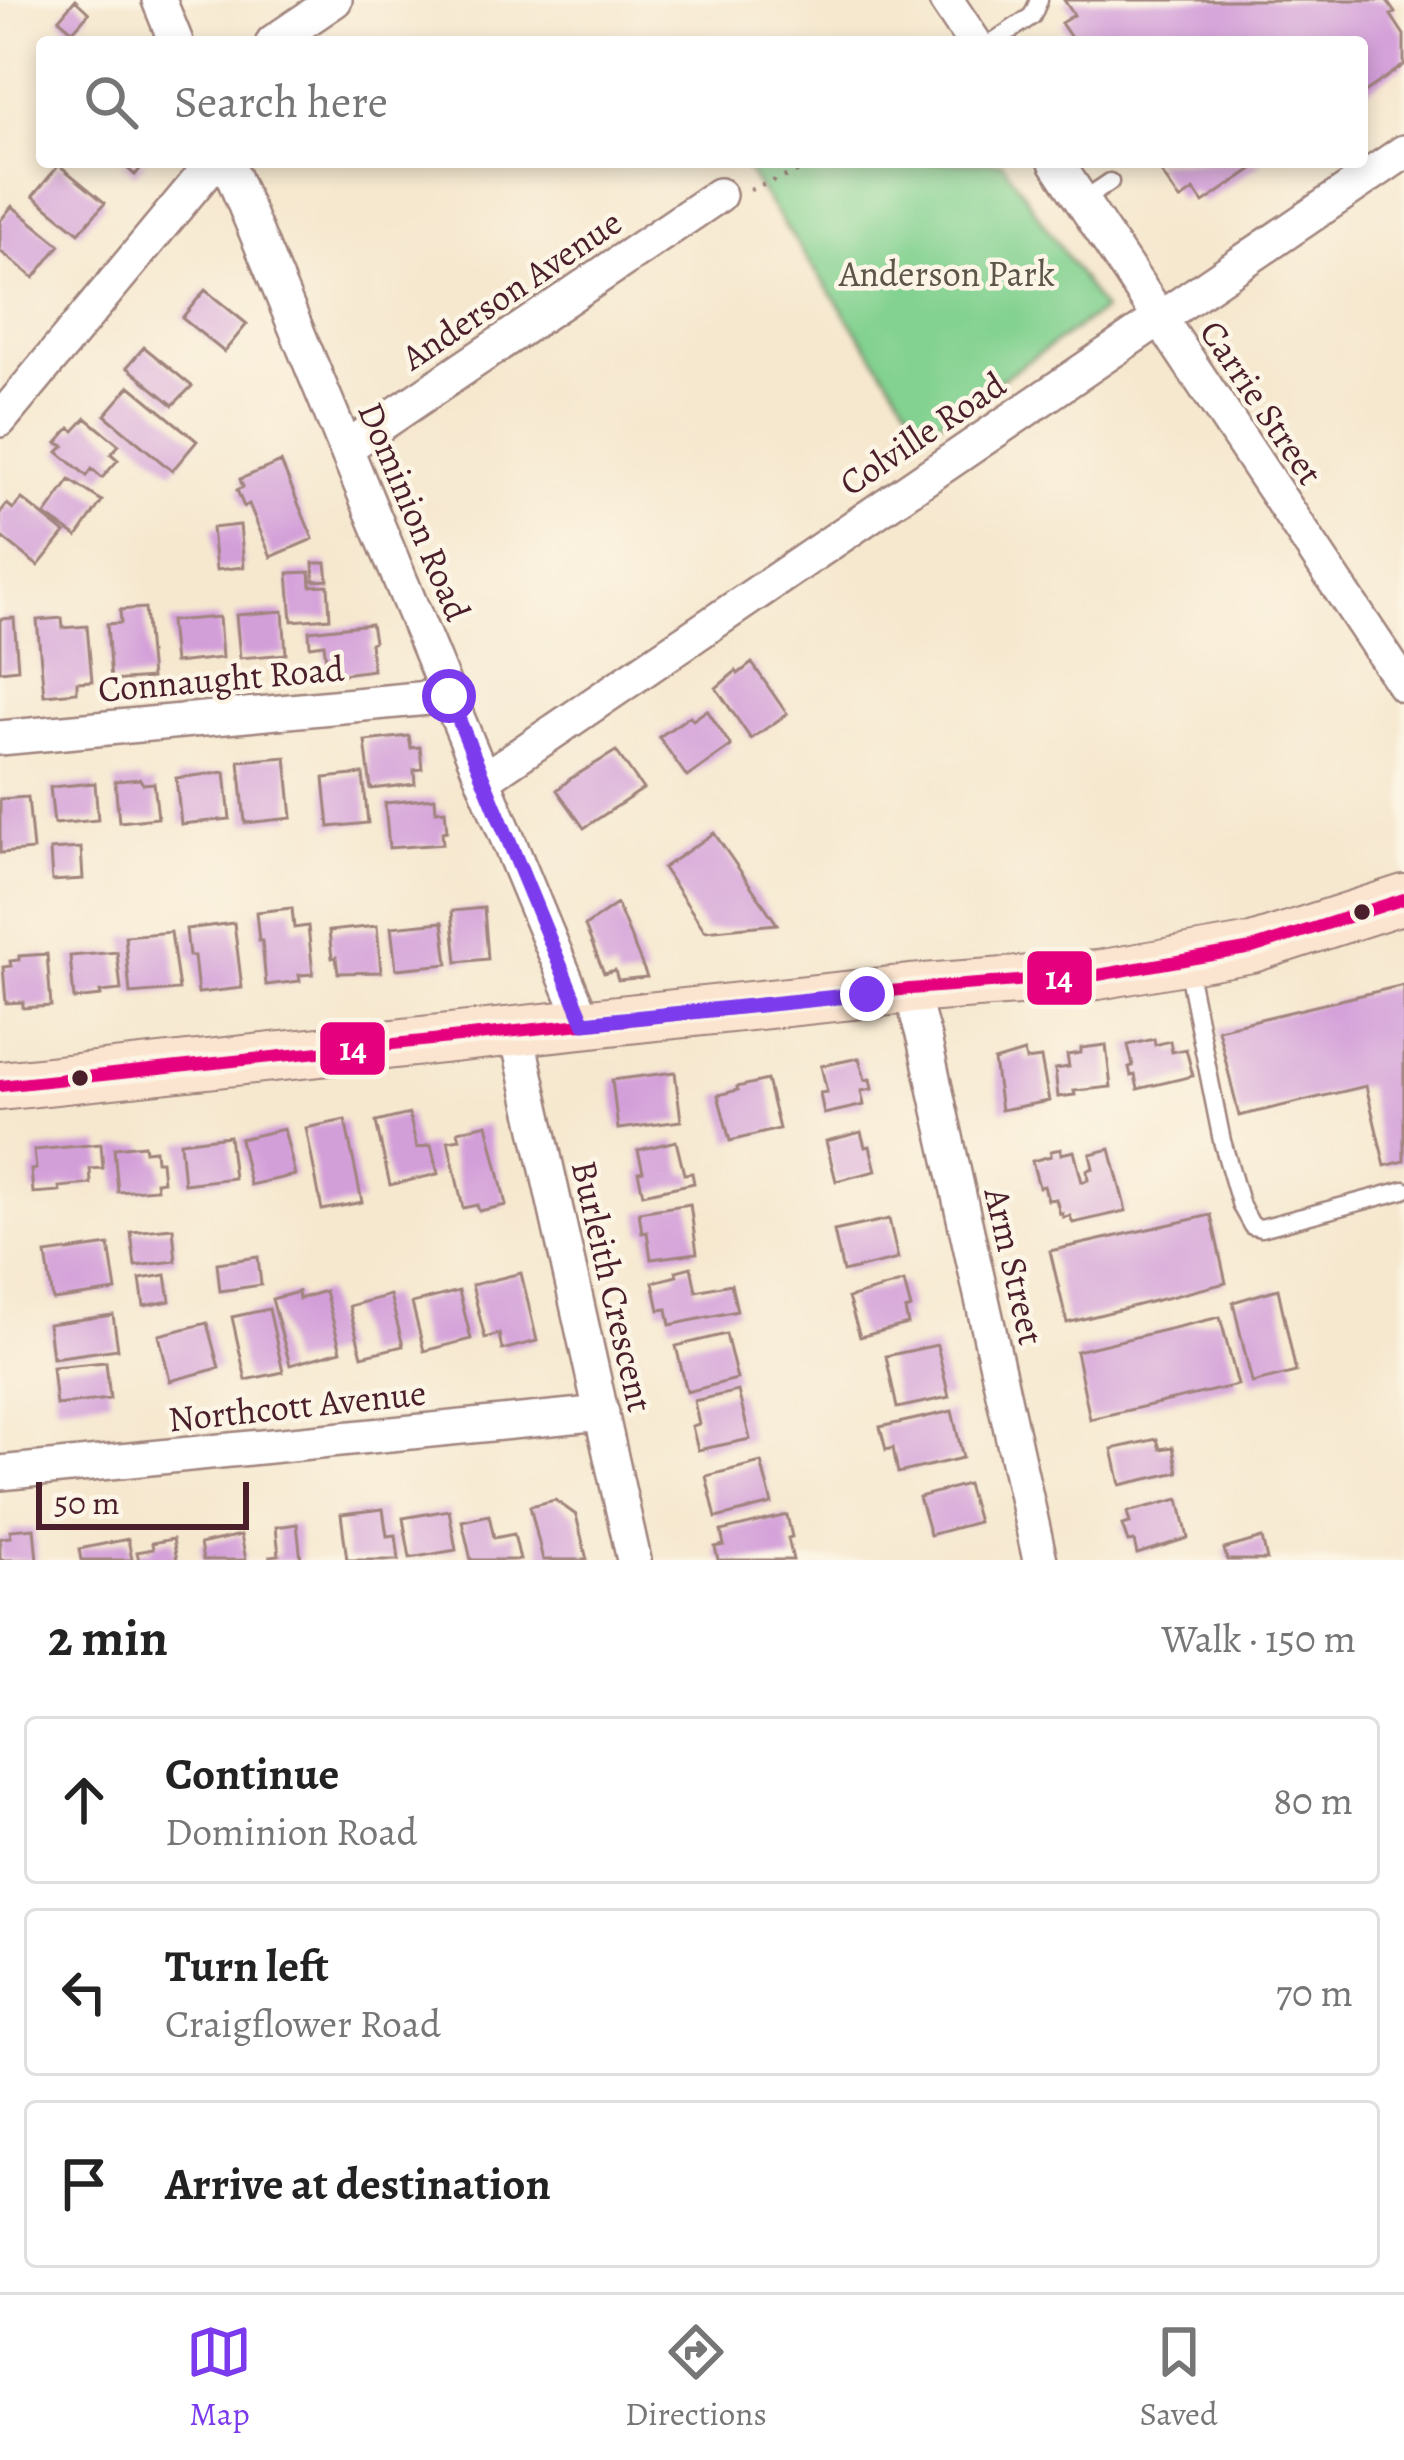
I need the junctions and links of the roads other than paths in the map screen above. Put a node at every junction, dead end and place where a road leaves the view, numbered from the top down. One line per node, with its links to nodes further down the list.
1 (159, 0): 5 (street)
2 (334, 0): 6 (street)
3 (946, 0): 7 (street)
4 (1039, 0): 8 (lane)
5 (174, 36)
6 (282, 36)
7 (970, 36)
8 (1002, 36)
9 (1404, 152): 14 (street, Colville Road)
10 (209, 168): 15 (street)
11 (229, 168): 16 (street, Dominion Road)
12 (1064, 168): 14 (street, Carrie Street)
13 (719, 195): 16 (street, Anderson Avenue)
14 (1160, 319): 17 (street, Carrie Street); 20 (street, Colville Road)
15 (0, 420)
16 (346, 448): 18 (street, Dominion Road)
17 (1404, 685)
18 (449, 696): 19 (street, Connaught Road); 20 (street, Dominion Road)
19 (0, 738)
20 (484, 779): 24 (street, Dominion Road)
21 (1404, 899): 22 (main road)
22 (1185, 960): 23 (main road); 27 (lane)
23 (910, 989): 24 (main road); 31 (street, Arm Street)
24 (584, 1023): 25 (main road)
25 (516, 1030): 26 (main road); 28 (street, Burleith Crescent)
26 (0, 1086)
27 (1404, 1190)
28 (602, 1413): 29 (street, Northcott Avenue); 30 (street, Burleith Crescent)
29 (0, 1473)
30 (634, 1560)
31 (1040, 1560)

